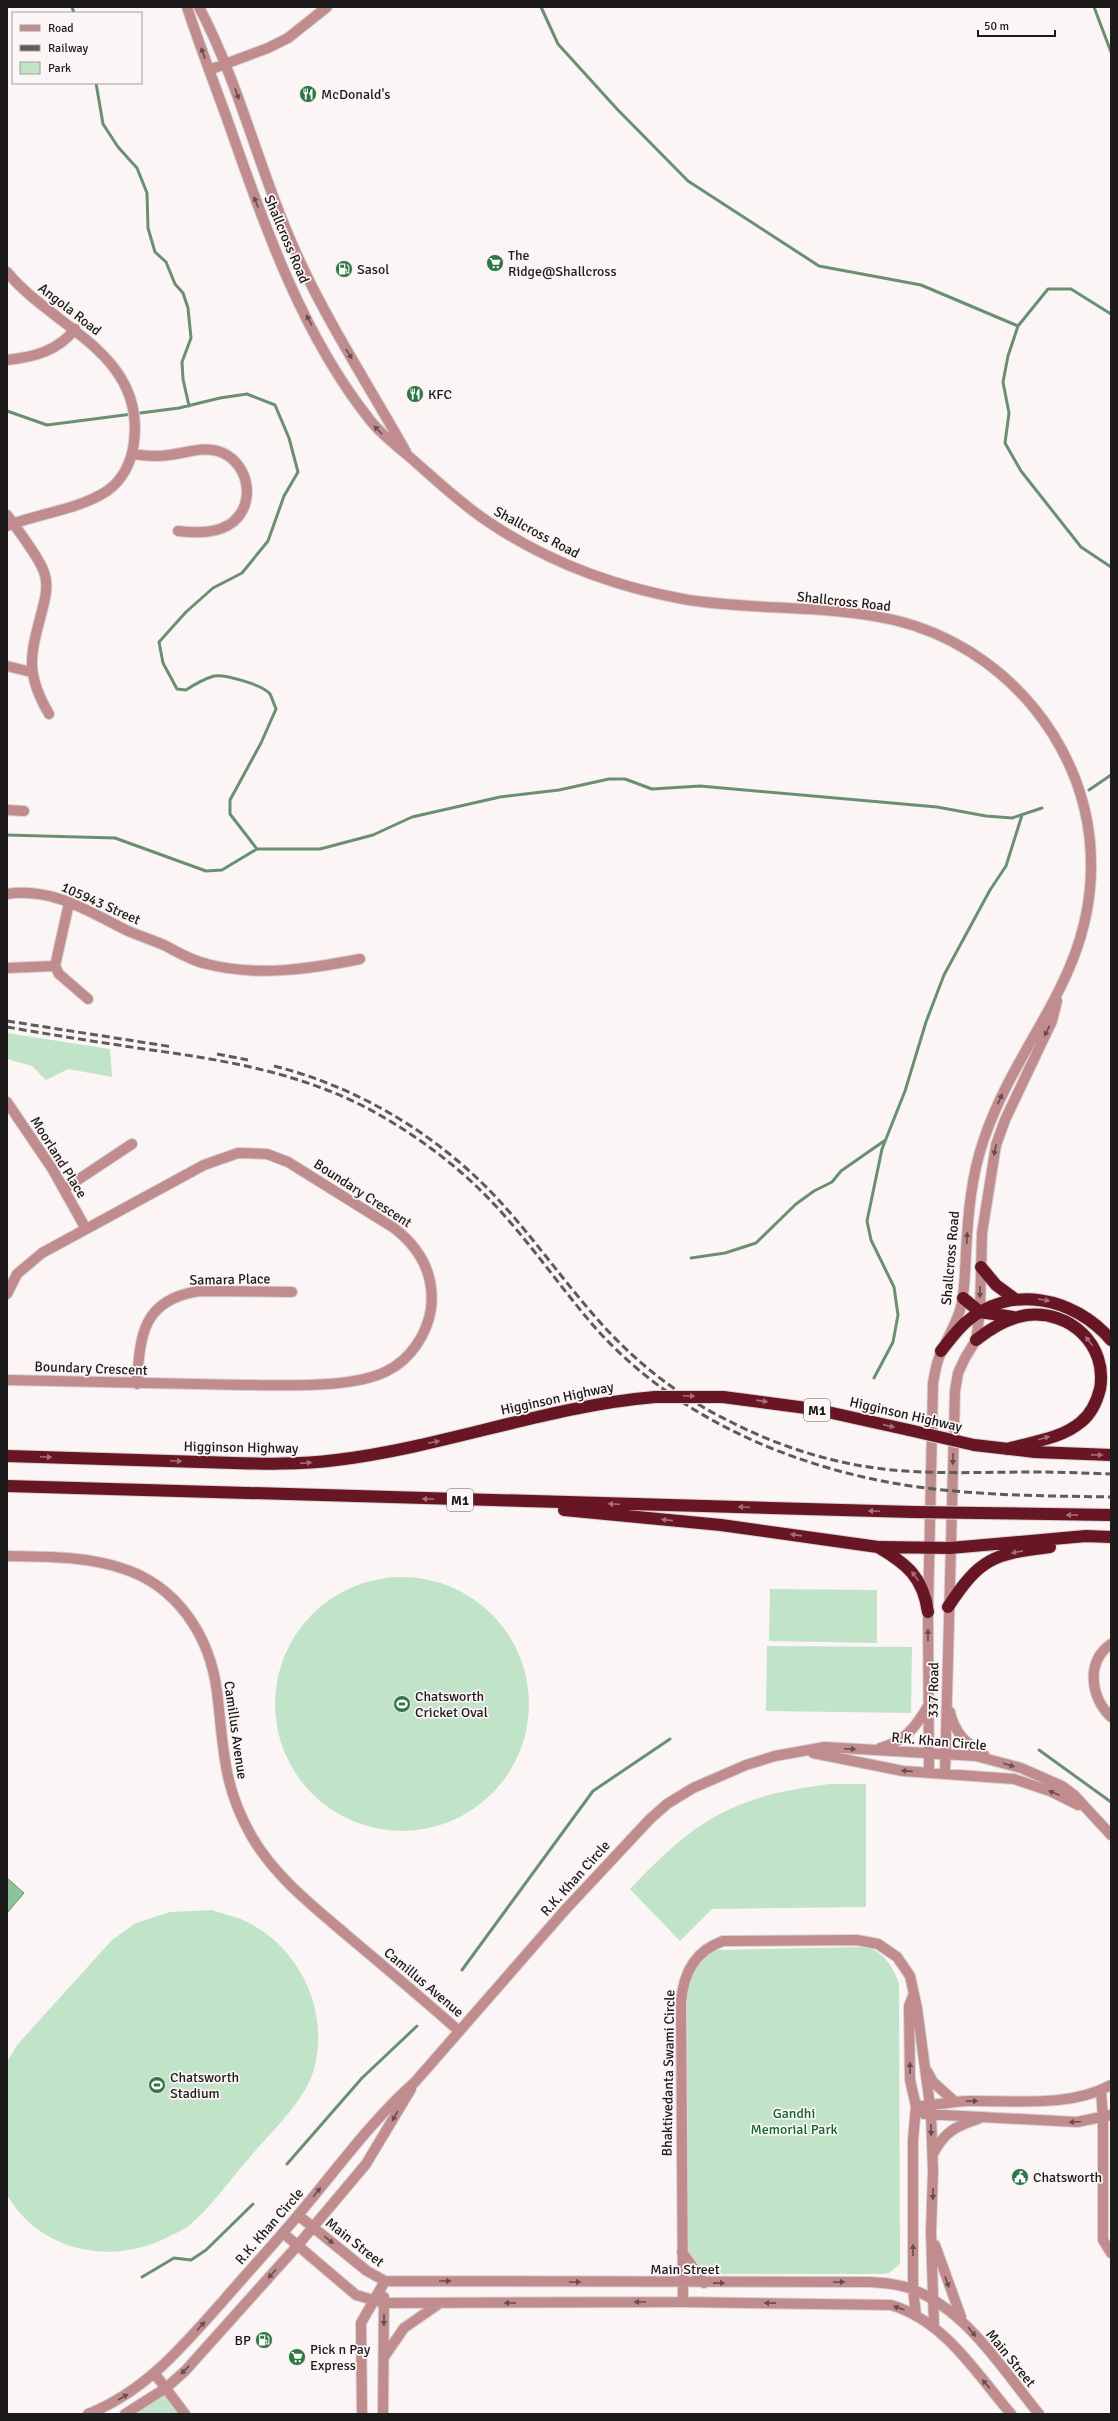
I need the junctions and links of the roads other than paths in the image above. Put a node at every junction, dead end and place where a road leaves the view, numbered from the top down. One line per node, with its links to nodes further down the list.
1 (187, 7): 5 (street, Shallcross Road, one-way to 1)
2 (199, 7): 4 (street, Shallcross Road)
3 (327, 7): 4 (street)
4 (226, 62): 5 (street); 10 (street, Shallcross Road, one-way to 10)
5 (209, 70): 10 (street, Shallcross Road, one-way to 5)
6 (7, 272): 7 (street, Angola Road)
7 (75, 329): 8 (street); 9 (street, Angola Road)
8 (7, 360)
9 (132, 454): 11 (street, Angola Road); 12 (street)
10 (408, 455): 23 (street, Shallcross Road)
11 (9, 522): 14 (street)
12 (178, 531)
13 (7, 666): 14 (street)
14 (31, 672): 15 (street)
15 (49, 714)
16 (7, 810): 17 (street)
17 (24, 811)
18 (7, 894): 19 (street, 105943 Street)
19 (69, 903): 20 (street, 105943 Street); 21 (street)
20 (360, 959)
21 (55, 966): 22 (street); 24 (street)
22 (7, 968)
23 (1059, 994): 29 (street, Shallcross Road, one-way to 29); 32 (street, Shallcross Road, one-way to 23)
24 (88, 999)
25 (7, 1102): 27 (street, Moorland Place)
26 (132, 1144): 27 (street)
27 (64, 1189): 28 (street, Moorland Place)
28 (86, 1229): 31 (street, Boundary Crescent); 40 (street, Boundary Crescent)
29 (981, 1267): 33 (highway); 34 (street, Shallcross Road, one-way to 34)
30 (292, 1292): 40 (street, Samara Place)
31 (7, 1294)
32 (963, 1298): 34 (highway); 38 (street, Shallcross Road)
33 (1015, 1299): 34 (highway); 37 (highway, one-way to 37)
34 (980, 1312): 35 (highway); 36 (street, Shallcross Road); 38 (highway)
35 (1016, 1318): 36 (highway); 41 (highway, one-way to 35)
36 (976, 1340): 50 (street, Shallcross Road, one-way to 50)
37 (1111, 1340)
38 (942, 1351): 49 (street, Shallcross Road)
39 (7, 1380): 40 (street, Boundary Crescent)
40 (137, 1384)
41 (1007, 1449): 42 (highway, Higginson Highway / M1, one-way to 42); 43 (highway, Higginson Highway / M1, one-way to 41, bridge)
42 (1111, 1455)
43 (7, 1456)
44 (7, 1486): 45 (highway, M1, one-way to 44)
45 (461, 1500): 46 (highway, M1, one-way to 45, bridge); 48 (highway, one-way to 45)
46 (1111, 1515)
47 (1111, 1538): 50 (highway); 52 (highway, one-way to 52)
48 (878, 1547): 49 (highway); 53 (highway, one-way to 48)
49 (929, 1548): 50 (highway); 53 (street, Shallcross Road)
50 (950, 1548): 52 (street, Shallcross Road)
51 (7, 1556): 68 (street, Camillus Avenue)
52 (948, 1607): 55 (street, 337 Road)
53 (928, 1612): 56 (street, 337 Road, one-way to 53)
54 (1111, 1644): 57 (street)
55 (947, 1700): 61 (street, 337 Road); 62 (street)
56 (928, 1706): 58 (street); 60 (street, 337 Road)
57 (1111, 1717)
58 (872, 1750): 59 (street, R.K. Khan Circle, one-way to 58); 60 (street, R.K. Khan Circle)
59 (798, 1752): 63 (street, R.K. Khan Circle, one-way to 59); 68 (street, R.K. Khan Circle)
60 (930, 1752): 61 (street, R.K. Khan Circle); 63 (street, 337 Road)
61 (945, 1753): 62 (street, R.K. Khan Circle); 64 (street, 337 Road)
62 (990, 1759): 65 (street, R.K. Khan Circle, one-way to 65)
63 (929, 1772): 64 (street, R.K. Khan Circle)
64 (945, 1773): 65 (street, R.K. Khan Circle, one-way to 64)
65 (1088, 1811): 66 (street, R.K. Khan Circle)
66 (1111, 1835)
67 (913, 1996): 69 (street, Bhaktivedanta Swami Circle); 75 (street, Bhaktivedanta Swami Circle, one-way to 67); 84 (street, Bhaktivedanta Swami Circle)
68 (459, 2030): 70 (street, R.K. Khan Circle)
69 (923, 2064): 73 (street); 74 (street, Bhaktivedanta Swami Circle)
70 (415, 2082): 79 (street, R.K. Khan Circle, one-way to 70); 80 (street, R.K. Khan Circle, one-way to 80)
71 (1111, 2085): 72 (street)
72 (1101, 2091): 73 (street, one-way to 72); 76 (street)
73 (955, 2102): 74 (street)
74 (930, 2109): 75 (street); 77 (street); 78 (street, Bhaktivedanta Swami Circle, one-way to 78)
75 (916, 2110): 89 (street, Bhaktivedanta Swami Circle, one-way to 75)
76 (1107, 2116): 77 (street, one-way to 77); 85 (street)
77 (980, 2118): 78 (street)
78 (933, 2155): 82 (street, Bhaktivedanta Swami Circle, one-way to 82)
79 (298, 2215): 80 (street, Main Street); 81 (street, R.K. Khan Circle)
80 (313, 2227): 83 (street, R.K. Khan Circle); 86 (street, Main Street, one-way to 86)
81 (283, 2232): 83 (street); 101 (street, R.K. Khan Circle, one-way to 81)
82 (931, 2232): 91 (street, Bhaktivedanta Swami Circle); 97 (street, one-way to 97)
83 (298, 2245): 90 (street); 102 (street, R.K. Khan Circle, one-way to 102)
84 (681, 2251): 87 (street, Bhaktivedanta Swami Circle); 88 (street)
85 (1111, 2253)
86 (385, 2281): 87 (street, Main Street, one-way to 87); 92 (street); 94 (street)
87 (682, 2283): 88 (street, Main Street); 93 (street, Bhaktivedanta Swami Circle)
88 (704, 2283): 89 (street, Main Street, one-way to 89)
89 (913, 2289): 91 (street, Main Street); 96 (street, Bhaktivedanta Swami Circle)
90 (356, 2296): 92 (street); 98 (street)
91 (932, 2298): 97 (street, Main Street); 99 (street, Bhaktivedanta Swami Circle)
92 (372, 2302): 94 (street); 98 (street)
93 (682, 2302): 95 (street, one-way to 95); 96 (street, one-way to 93)
94 (384, 2303): 95 (street); 100 (street, one-way to 100)
95 (440, 2303): 100 (street)
96 (916, 2315): 99 (street)
97 (961, 2318): 109 (street, Main Street, one-way to 109)
98 (362, 2323): 106 (street)
99 (934, 2326): 108 (street, one-way to 99)
100 (384, 2357): 107 (street)
101 (155, 2374): 102 (street); 103 (street, R.K. Khan Circle, one-way to 101)
102 (166, 2388): 104 (street, R.K. Khan Circle); 105 (street)
103 (88, 2414)
104 (125, 2414)
105 (186, 2414)
106 (362, 2414)
107 (383, 2414)
108 (1011, 2414)
109 (1039, 2414)

